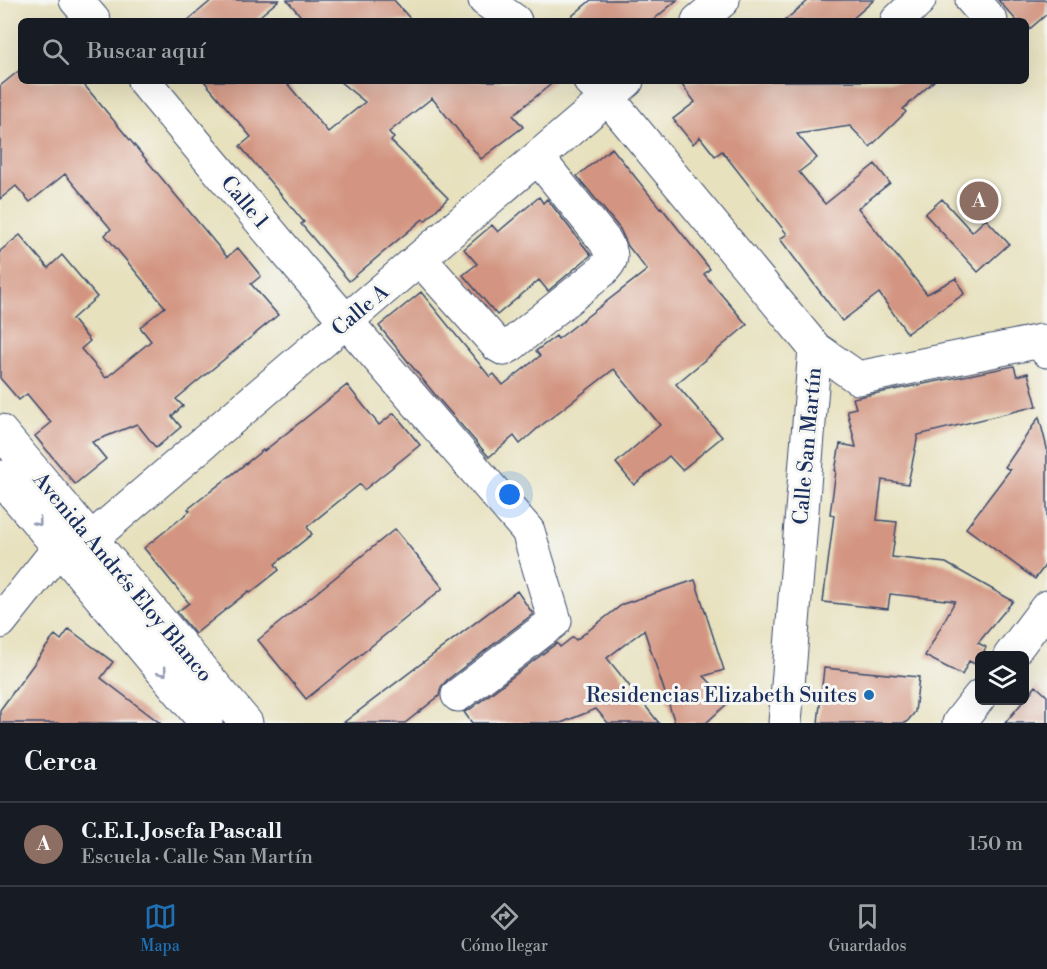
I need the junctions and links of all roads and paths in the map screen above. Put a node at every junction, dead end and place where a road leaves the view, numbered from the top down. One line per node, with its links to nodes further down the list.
1 (76, 0): 6 (street)
2 (485, 0): 7 (street)
3 (723, 0): 8 (street)
4 (919, 0): 9 (street)
5 (972, 0): 10 (street)
6 (91, 18)
7 (511, 18)
8 (702, 18)
9 (900, 18)
10 (988, 18)
11 (147, 84): 15 (street, Calle 1)
12 (609, 87): 13 (street, Calle A); 16 (street, Calle San Martín)
13 (538, 158): 14 (street, Calle A); 14 (street)
14 (420, 259): 15 (street, Calle A)
15 (347, 321): 20 (street, Calle A); 25 (street, Calle 1)
16 (815, 348): 17 (street); 29 (street, Calle San Martín)
17 (1047, 351)
18 (0, 431): 20 (street, Avenida Andrés Eloy Blanco)
19 (0, 477): 21 (street, Avenida Andrés Eloy Blanco, one-way to 21)
20 (91, 539): 21 (street); 28 (street, Avenida Andrés Eloy Blanco)
21 (59, 548): 23 (street); 27 (street, Avenida Andrés Eloy Blanco, one-way to 27)
22 (1047, 607): 24 (street)
23 (0, 622)
24 (1014, 651)
25 (458, 695)
26 (975, 702): 30 (street)
27 (206, 723)
28 (246, 723)
29 (785, 723)
30 (959, 723)

